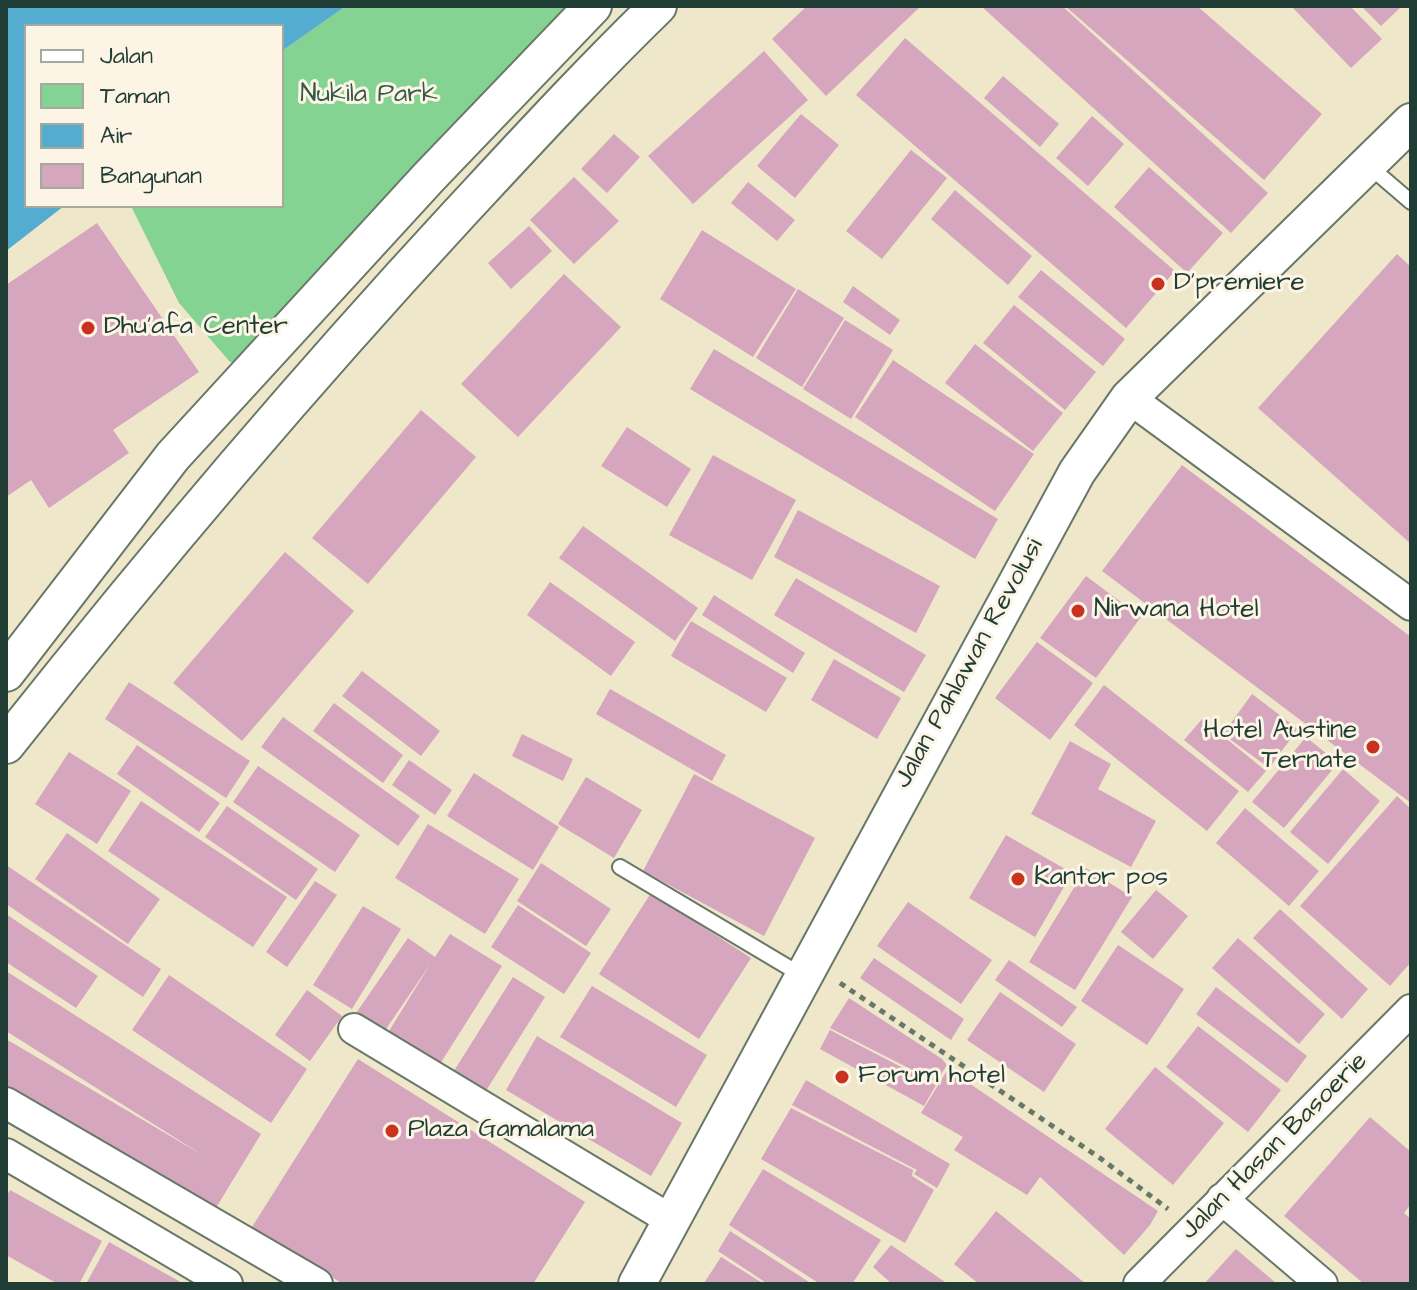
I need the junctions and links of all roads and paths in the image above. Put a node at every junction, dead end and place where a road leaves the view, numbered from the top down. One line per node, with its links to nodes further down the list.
1 (593, 6): 8 (street)
2 (658, 6): 10 (street)
3 (1411, 122): 4 (street, Jalan Pahlawan Revolusi)
4 (1367, 163): 5 (lane); 6 (street, Jalan Pahlawan Revolusi)
5 (1411, 202)
6 (1129, 398): 7 (street); 13 (street, Jalan Pahlawan Revolusi)
7 (1411, 605)
8 (6, 673)
9 (6, 687): 10 (street)
10 (37, 706): 11 (street)
11 (6, 745)
12 (620, 867): 13 (lane)
13 (806, 969): 19 (street, Jalan Pahlawan Revolusi); 20 (path)
14 (1411, 1010): 18 (street, Jalan Hasan Basoerie)
15 (354, 1029): 19 (street)
16 (6, 1103): 22 (street)
17 (6, 1154): 21 (street)
18 (1222, 1199): 20 (street, Jalan Hasan Basoerie); 25 (street)
19 (671, 1220): 23 (street, Jalan Pahlawan Revolusi)
20 (1194, 1228): 24 (street, Jalan Hasan Basoerie)
21 (227, 1284)
22 (317, 1284)
23 (637, 1284)
24 (1139, 1284)
25 (1322, 1284)

